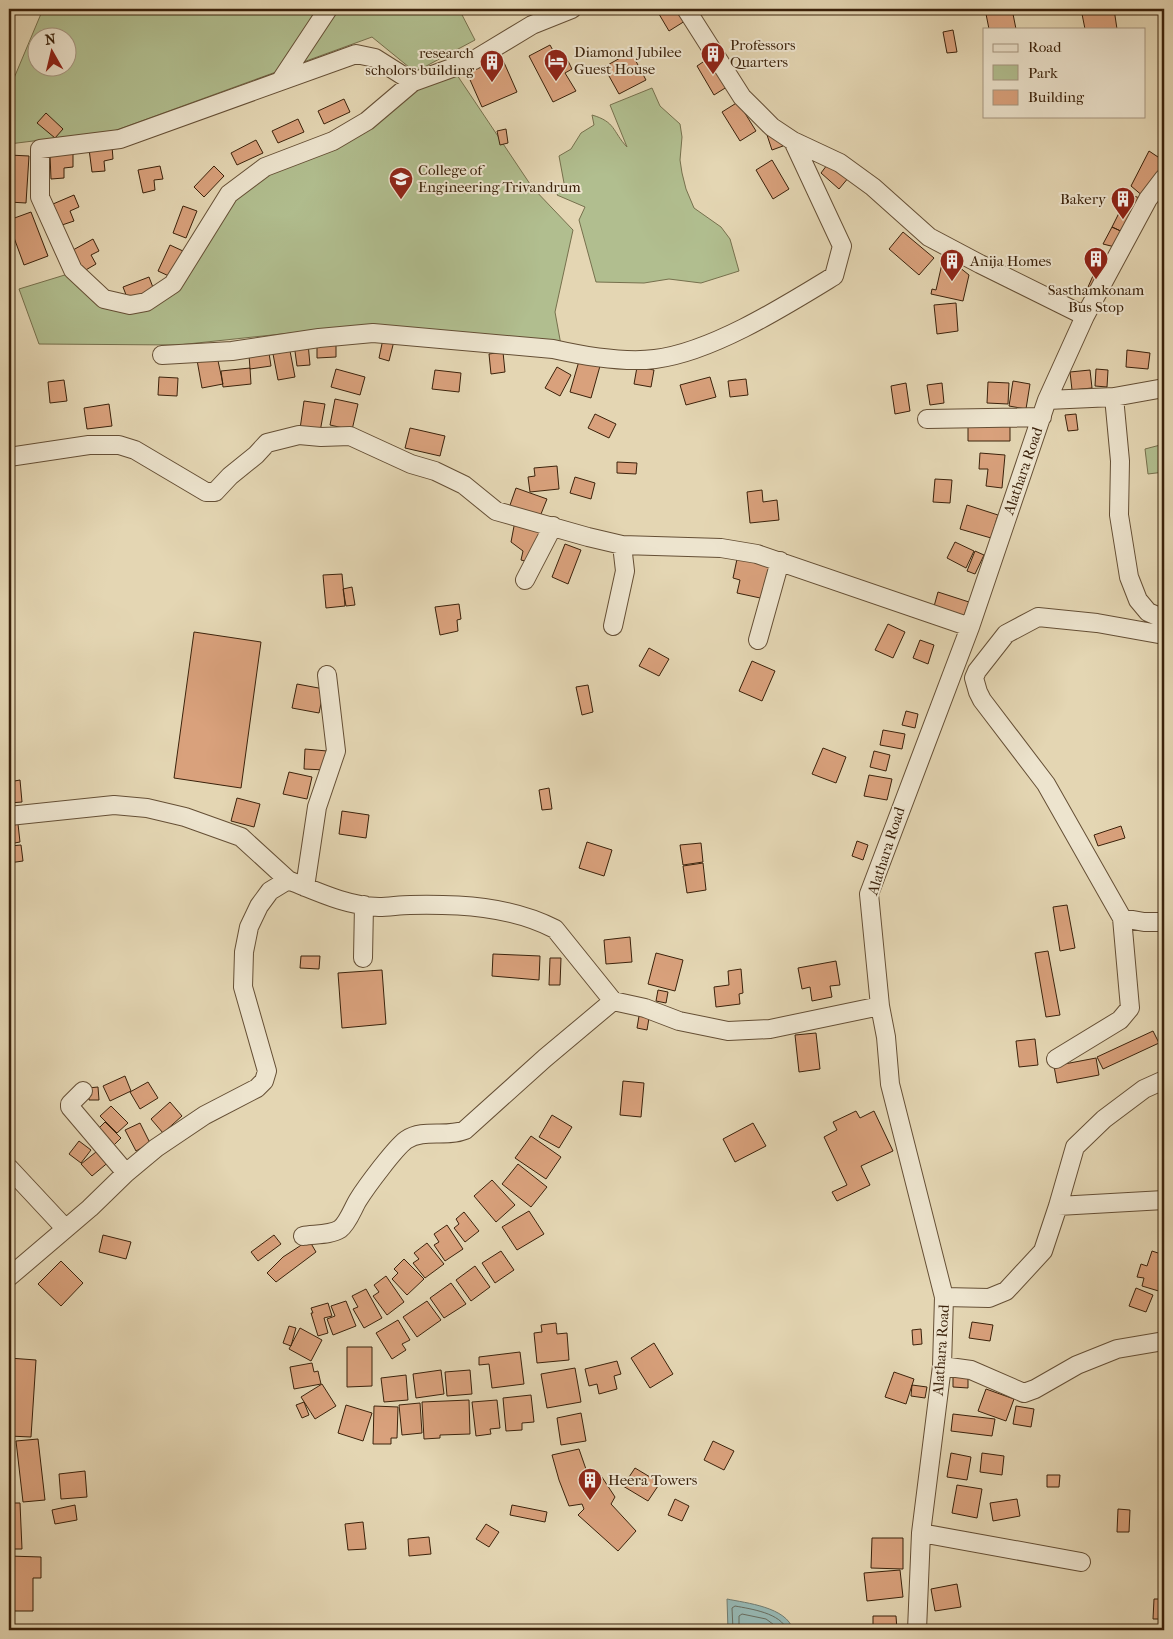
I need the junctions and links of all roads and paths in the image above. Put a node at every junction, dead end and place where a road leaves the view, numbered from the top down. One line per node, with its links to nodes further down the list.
1 (328, 9): 4 (street)
2 (572, 9): 5 (street)
3 (686, 9): 6 (street)
4 (281, 80): 5 (street); 5 (street)
5 (412, 82)
6 (793, 141): 8 (street); 9 (street)
7 (1164, 178): 8 (street, Alathara Road)
8 (1085, 316): 12 (street, Alathara Road)
9 (162, 355)
10 (1164, 388): 11 (street)
11 (1114, 397): 12 (street); 20 (street)
12 (1047, 400): 13 (street, Alathara Road)
13 (1042, 417): 14 (street); 22 (street, Alathara Road)
14 (927, 418)
15 (9, 457): 16 (street)
16 (553, 526): 17 (street); 19 (street)
17 (622, 545): 18 (street); 21 (street)
18 (780, 561): 22 (street); 24 (street)
19 (525, 580)
20 (1164, 619)
21 (613, 626)
22 (970, 627): 34 (street, Alathara Road)
23 (1164, 635): 30 (street)
24 (758, 640)
25 (327, 675): 28 (street)
26 (9, 816): 27 (street)
27 (288, 880): 28 (street); 39 (street)
28 (305, 887): 29 (street)
29 (364, 905): 32 (street); 33 (street)
30 (1122, 918): 31 (street); 35 (street)
31 (1164, 922)
32 (363, 958)
33 (613, 1001): 34 (street); 43 (street)
34 (880, 1006): 45 (street, Alathara Road)
35 (1056, 1059)
36 (1164, 1080): 41 (street)
37 (83, 1091): 39 (street)
38 (9, 1168): 42 (street)
39 (126, 1173): 42 (street)
40 (1164, 1200): 41 (street)
41 (1058, 1206): 45 (street)
42 (65, 1228): 44 (street)
43 (303, 1236)
44 (9, 1277)
45 (944, 1297): 47 (street, Alathara Road)
46 (1163, 1343): 47 (street)
47 (942, 1366): 48 (street, Alathara Road)
48 (921, 1533): 49 (street); 50 (street, Alathara Road)
49 (1082, 1562)
50 (917, 1630)

